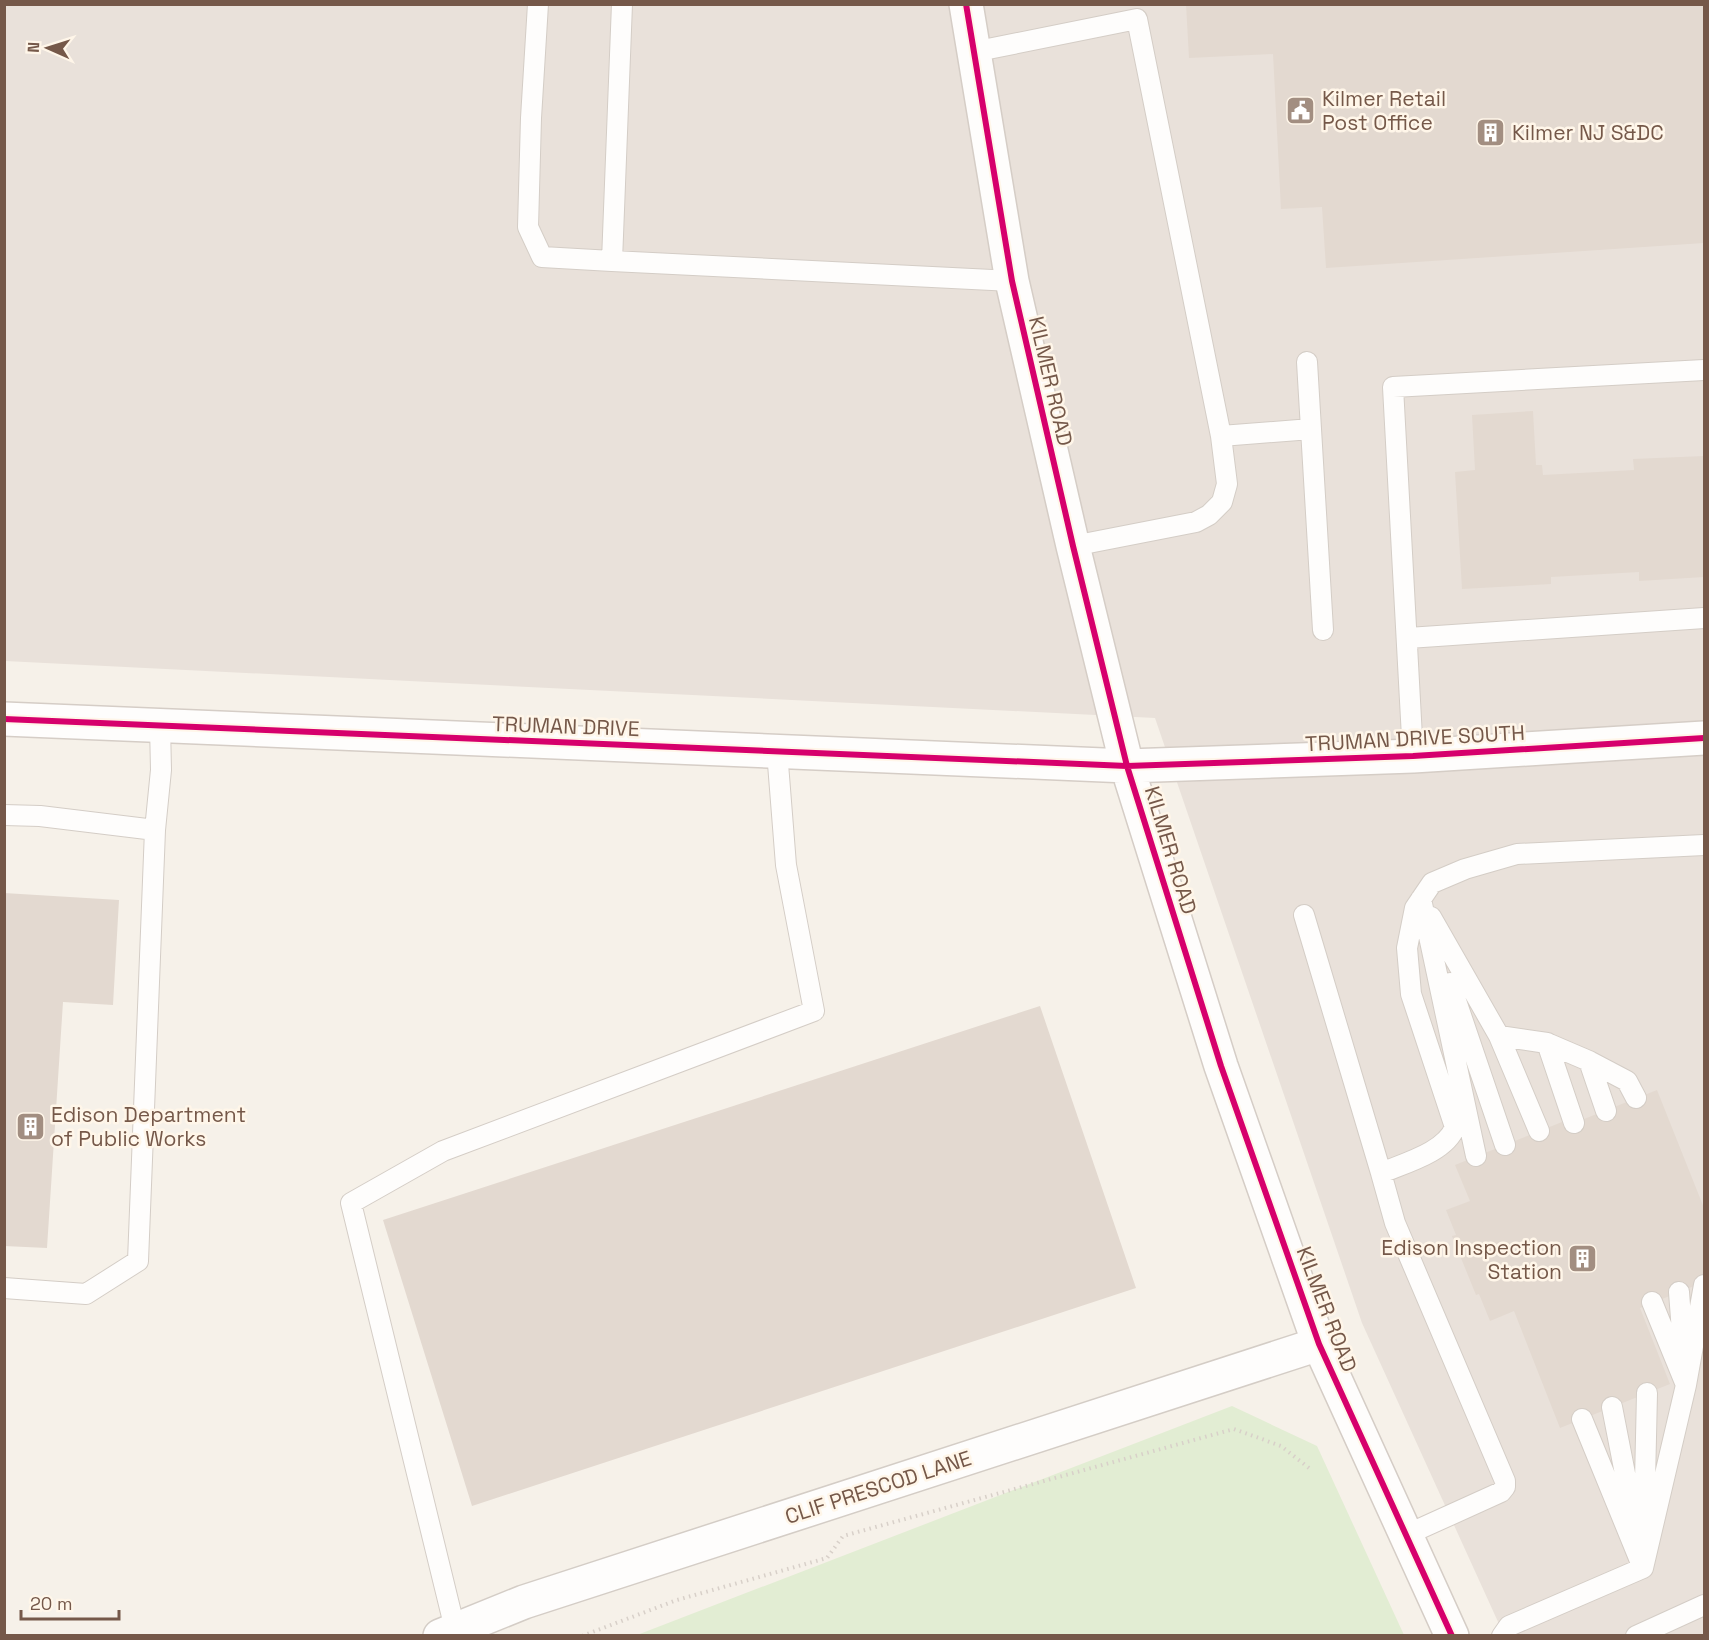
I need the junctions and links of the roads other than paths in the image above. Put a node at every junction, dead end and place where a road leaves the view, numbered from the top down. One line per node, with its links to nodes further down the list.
1 (538, 4): 6 (lane)
2 (622, 4): 6 (lane)
3 (966, 4): 5 (street, KILMER ROAD)
4 (1136, 12): 5 (lane); 11 (lane)
5 (973, 52): 7 (street, KILMER ROAD)
6 (612, 261): 7 (lane)
7 (1012, 281): 12 (street, KILMER ROAD)
8 (1307, 362): 10 (lane)
9 (1704, 370): 15 (lane)
10 (1311, 429): 11 (lane); 14 (lane)
11 (1221, 436): 12 (lane)
12 (1073, 546): 21 (street, KILMER ROAD)
13 (1704, 618): 15 (lane)
14 (1323, 630)
15 (1408, 638): 20 (lane)
16 (4, 719): 17 (street, TRUMAN DRIVE)
17 (160, 725): 19 (street, TRUMAN DRIVE); 23 (lane)
18 (1704, 738): 20 (street, TRUMAN DRIVE SOUTH)
19 (777, 751): 21 (street, TRUMAN DRIVE); 49 (lane)
20 (1413, 756): 21 (street, TRUMAN DRIVE SOUTH)
21 (1127, 766): 41 (street, KILMER ROAD)
22 (4, 815): 23 (lane)
23 (155, 830): 38 (lane)
24 (1704, 845): 25 (lane)
25 (1421, 898): 27 (lane); 34 (lane); 35 (lane); 36 (lane)
26 (1304, 915): 36 (lane)
27 (1498, 1036): 28 (lane); 33 (lane)
28 (1547, 1043): 29 (lane); 32 (lane)
29 (1589, 1061): 30 (lane); 31 (lane)
30 (1636, 1098)
31 (1606, 1111)
32 (1574, 1123)
33 (1539, 1131)
34 (1505, 1144)
35 (1476, 1156)
36 (1381, 1173): 46 (lane)
37 (1704, 1285): 42 (lane)
38 (4, 1288)
39 (1679, 1292): 42 (lane)
40 (1652, 1302): 42 (lane)
41 (1319, 1344): 46 (street, KILMER ROAD); 49 (street, CLIF PRESCOD LANE)
42 (1686, 1385): 47 (lane)
43 (1647, 1393): 47 (lane)
44 (1612, 1407): 47 (lane)
45 (1582, 1419): 47 (lane)
46 (1406, 1535): 50 (street, KILMER ROAD)
47 (1643, 1568): 51 (lane)
48 (1704, 1605): 52 (lane)
49 (447, 1632)
50 (1452, 1635)
51 (1502, 1635)
52 (1636, 1635)

